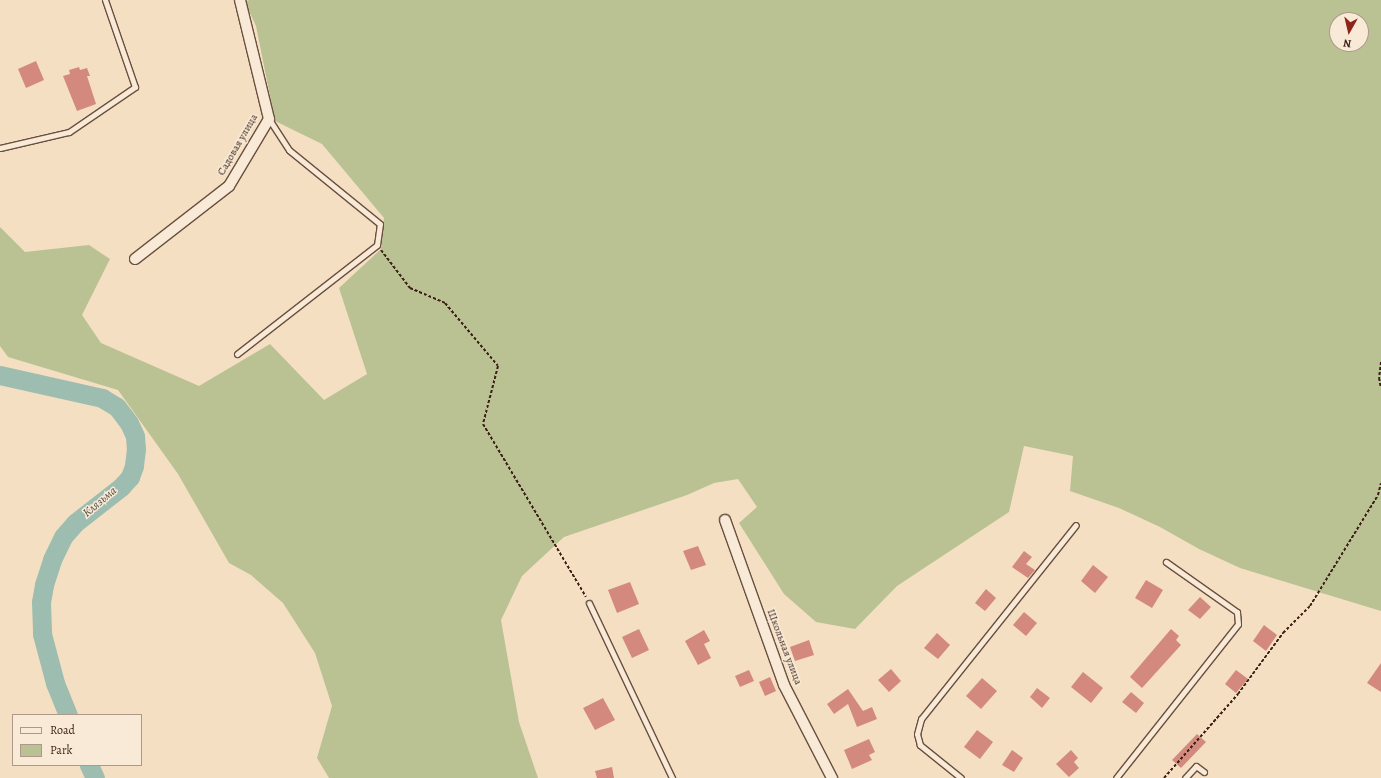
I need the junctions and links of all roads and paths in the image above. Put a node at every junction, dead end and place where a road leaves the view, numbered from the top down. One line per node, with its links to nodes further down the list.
1 (105, 0): 4 (lane)
2 (240, 0): 3 (street, Садовая улица)
3 (269, 119): 5 (lane); 6 (street, Садовая улица)
4 (0, 148)
5 (377, 245): 7 (lane); 14 (path)
6 (135, 259)
7 (237, 354)
8 (1381, 362): 9 (path)
9 (1381, 388)
10 (1381, 483): 20 (path)
11 (725, 520): 17 (street, Школьная улица)
12 (1076, 525): 18 (lane)
13 (1166, 562): 19 (lane)
14 (589, 603): 16 (lane)
15 (1204, 772): 21 (lane)
16 (672, 778)
17 (832, 778)
18 (961, 778)
19 (1116, 778)
20 (1164, 778)
21 (1185, 778)

